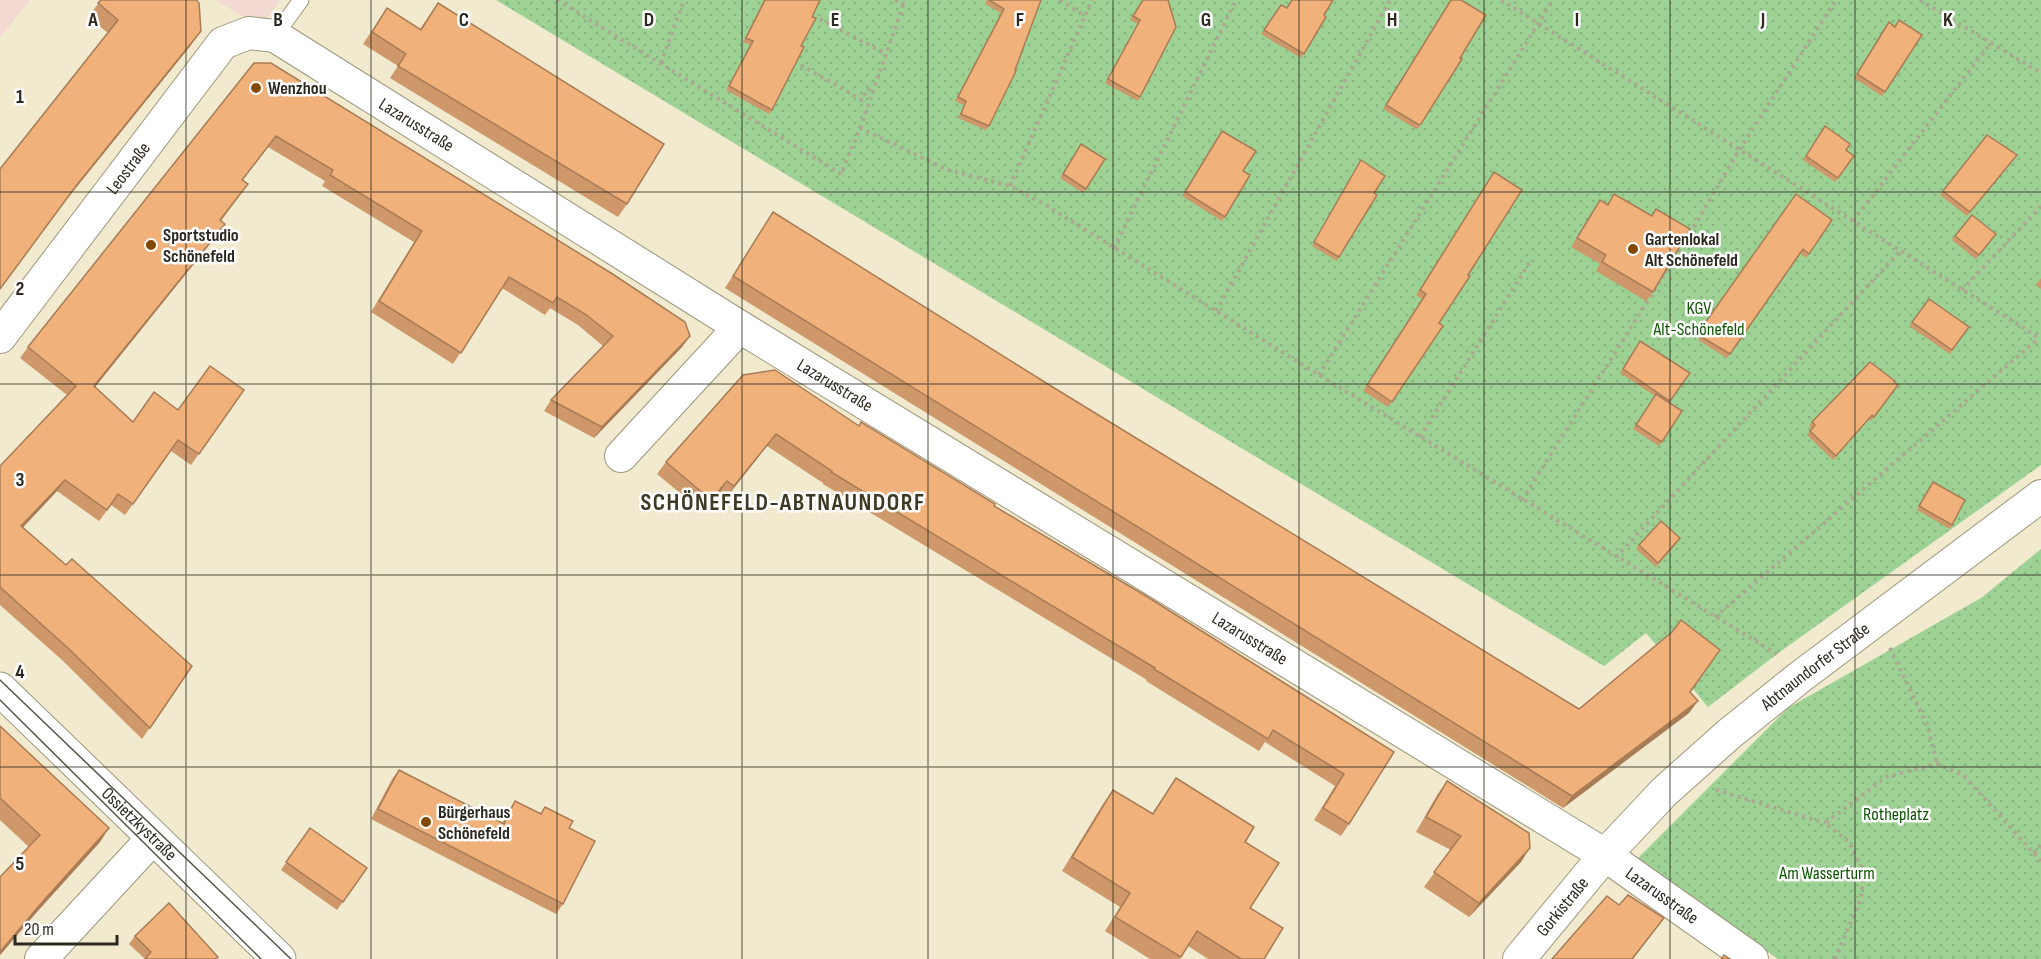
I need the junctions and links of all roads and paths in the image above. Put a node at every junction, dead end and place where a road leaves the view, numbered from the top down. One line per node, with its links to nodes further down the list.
1 (301, 0): 17 (lane)
2 (557, 0): 20 (path)
3 (684, 0): 20 (path)
4 (895, 0): 13 (path)
5 (1060, 0): 14 (path)
6 (1092, 0): 14 (path)
7 (1236, 0): 29 (path)
8 (1390, 0): 33 (path)
9 (1501, 0): 16 (path)
10 (1553, 0): 16 (path)
11 (1836, 0): 25 (path)
12 (1920, 0): 18 (path)
13 (904, 2): 19 (path)
14 (1085, 16): 26 (path)
15 (820, 19): 19 (path)
16 (1538, 23): 25 (path); 37 (path)
17 (275, 36): 34 (street, Lazarusstraße); 35 (street, Leostraße)
18 (1991, 43): 22 (path); 28 (path)
19 (886, 54): 23 (path)
20 (660, 63): 24 (path)
21 (801, 65): 23 (path)
22 (2041, 73)
23 (873, 91): 24 (path)
24 (860, 128): 26 (path)
25 (1739, 150): 28 (path); 41 (path)
26 (1010, 186): 29 (path)
27 (2041, 206): 32 (path)
28 (1853, 221): 30 (path)
29 (1114, 248): 33 (path)
30 (1900, 251): 32 (path); 42 (path)
31 (1531, 260): 38 (path)
32 (1962, 290): 36 (path)
33 (1216, 311): 37 (path)
34 (740, 327): 39 (street); 53 (street, Lazarusstraße)
35 (0, 337)
36 (2040, 339): 43 (path)
37 (1319, 375): 38 (path)
38 (1420, 437): 41 (path)
39 (621, 456)
40 (2041, 495): 44 (street, Abtnaundorfer Straße)
41 (1522, 500): 42 (path)
42 (1616, 557): 43 (path)
43 (1715, 617): 45 (path)
44 (1877, 620): 47 (path); 48 (street, Abtnaundorfer Straße)
45 (1777, 654)
46 (0, 689): 50 (main road, Ossietzkystraße)
47 (1937, 764): 49 (path); 52 (path)
48 (1678, 779): 49 (path); 53 (street, Abtnaundorfer Straße)
49 (1825, 823): 59 (path)
50 (153, 838): 55 (street); 56 (main road, Ossietzkystraße)
51 (2041, 845): 52 (path)
52 (2034, 853): 54 (path)
53 (1605, 855): 57 (street, Gorkistraße); 58 (street, Lazarusstraße)
54 (2041, 861)
55 (41, 959)
56 (279, 959)
57 (1519, 959)
58 (1752, 959)
59 (1835, 959)

